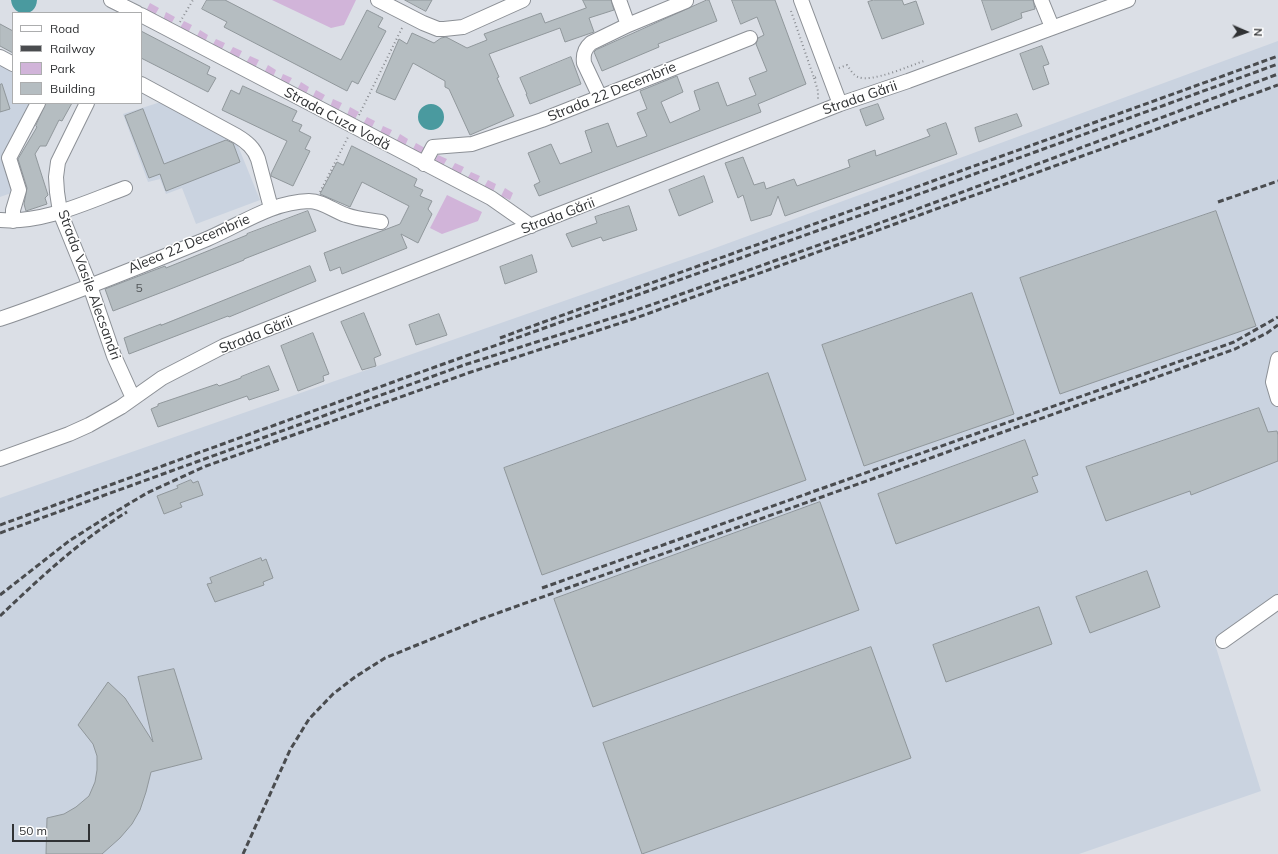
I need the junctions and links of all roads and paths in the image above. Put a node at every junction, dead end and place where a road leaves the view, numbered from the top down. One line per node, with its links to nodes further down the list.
1 (111, 0): 10 (street)
2 (193, 0): 15 (path)
3 (378, 0): 12 (street)
4 (523, 0): 12 (street)
5 (619, 0): 13 (street)
6 (1041, 0): 14 (street)
7 (1128, 0): 14 (street, Strada Gării)
8 (686, 1): 13 (street)
9 (796, 4): 22 (path); 27 (street)
10 (135, 12)
11 (142, 16): 15 (street, Strada Cuza Vodă)
12 (408, 16): 29 (path)
13 (628, 25): 24 (street)
14 (1052, 27): 27 (street, Strada Gării)
15 (174, 32): 29 (street, Strada Cuza Vodă)
16 (750, 38): 24 (street, Strada 22 Decembrie)
17 (0, 57): 19 (street)
18 (924, 61): 20 (path)
19 (12, 63)
20 (843, 67)
21 (820, 76): 22 (path)
22 (814, 78): 28 (path)
23 (142, 85): 33 (street)
24 (600, 97): 30 (street, Strada 22 Decembrie)
25 (37, 104): 35 (street)
26 (87, 104): 34 (street, Strada Vasile Alecsandri)
27 (840, 104): 28 (street, Strada Gării)
28 (822, 111): 37 (street, Strada Gării)
29 (353, 127): 30 (street, Strada Cuza Vodă); 32 (path)
30 (424, 164): 37 (street, Strada Cuza Vodă)
31 (125, 188): 34 (street)
32 (311, 201): 33 (street, Aleea 22 Decembrie); 36 (street, Aleea 22 Decembrie)
33 (271, 208): 38 (street, Aleea 22 Decembrie)
34 (60, 212): 35 (street); 38 (street, Strada Vasile Alecsandri)
35 (6, 220)
36 (381, 222)
37 (531, 226): 41 (street, Strada Gării)
38 (90, 286): 39 (street, Aleea 22 Decembrie); 41 (street, Strada Vasile Alecsandri)
39 (0, 319)
40 (1278, 359): 42 (street)
41 (133, 398): 43 (street, Strada Gării)
42 (1278, 399)
43 (0, 459)
44 (1278, 602): 45 (street)
45 (1224, 641)

